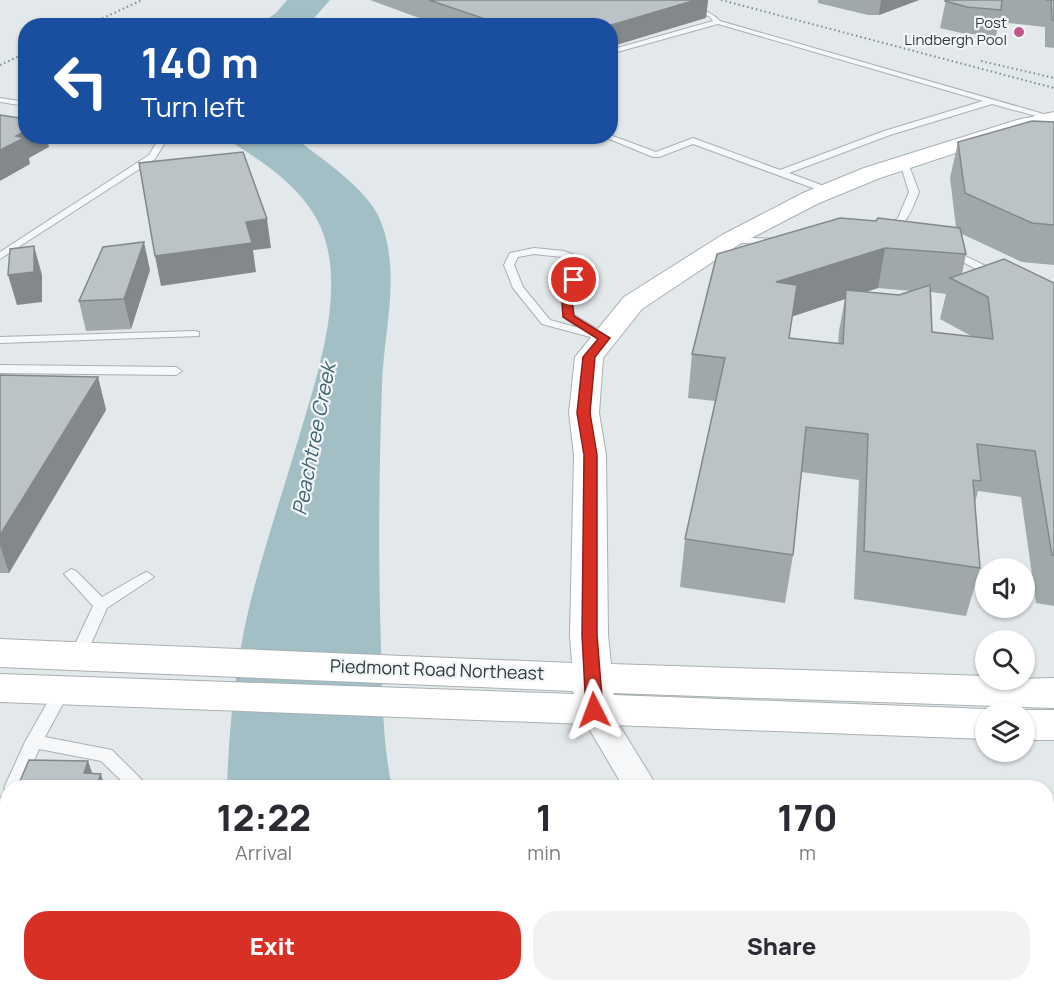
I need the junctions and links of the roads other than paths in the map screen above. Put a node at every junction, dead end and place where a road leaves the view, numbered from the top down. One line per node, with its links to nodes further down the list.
1 (659, 0): 2 (lane)
2 (718, 22): 3 (lane); 5 (lane)
3 (618, 50)
4 (0, 100): 6 (lane)
5 (993, 101): 7 (lane); 11 (lane)
6 (18, 103)
7 (1053, 118): 10 (main road)
8 (618, 141): 11 (lane)
9 (161, 144): 16 (lane)
10 (904, 163): 12 (main road); 13 (lane)
11 (781, 173): 12 (lane)
12 (829, 191): 14 (main road)
13 (874, 233)
14 (730, 240): 15 (lane); 19 (main road)
15 (787, 242)
16 (0, 256)
17 (1004, 280): 17 (lane)
18 (195, 334): 20 (lane)
19 (605, 338): 19 (lane); 29 (main road)
20 (0, 340)
21 (0, 369): 22 (lane)
22 (176, 371)
23 (71, 573): 25 (lane)
24 (147, 577): 25 (lane)
25 (102, 605): 27 (lane)
26 (0, 653): 27 (main road, Piedmont Road Northeast)
27 (71, 672): 28 (main road, Piedmont Road Northeast); 29 (main road, Piedmont Road Northeast); 34 (lane)
28 (0, 688)
29 (594, 693): 30 (main road, Piedmont Road Northeast); 31 (main road, Piedmont Road Northeast); 37 (street)
30 (1054, 693)
31 (975, 723)
32 (1035, 724): 33 (main road)
33 (1054, 725)
34 (34, 742): 35 (lane); 36 (lane)
35 (17, 780)
36 (133, 780)
37 (638, 780)

